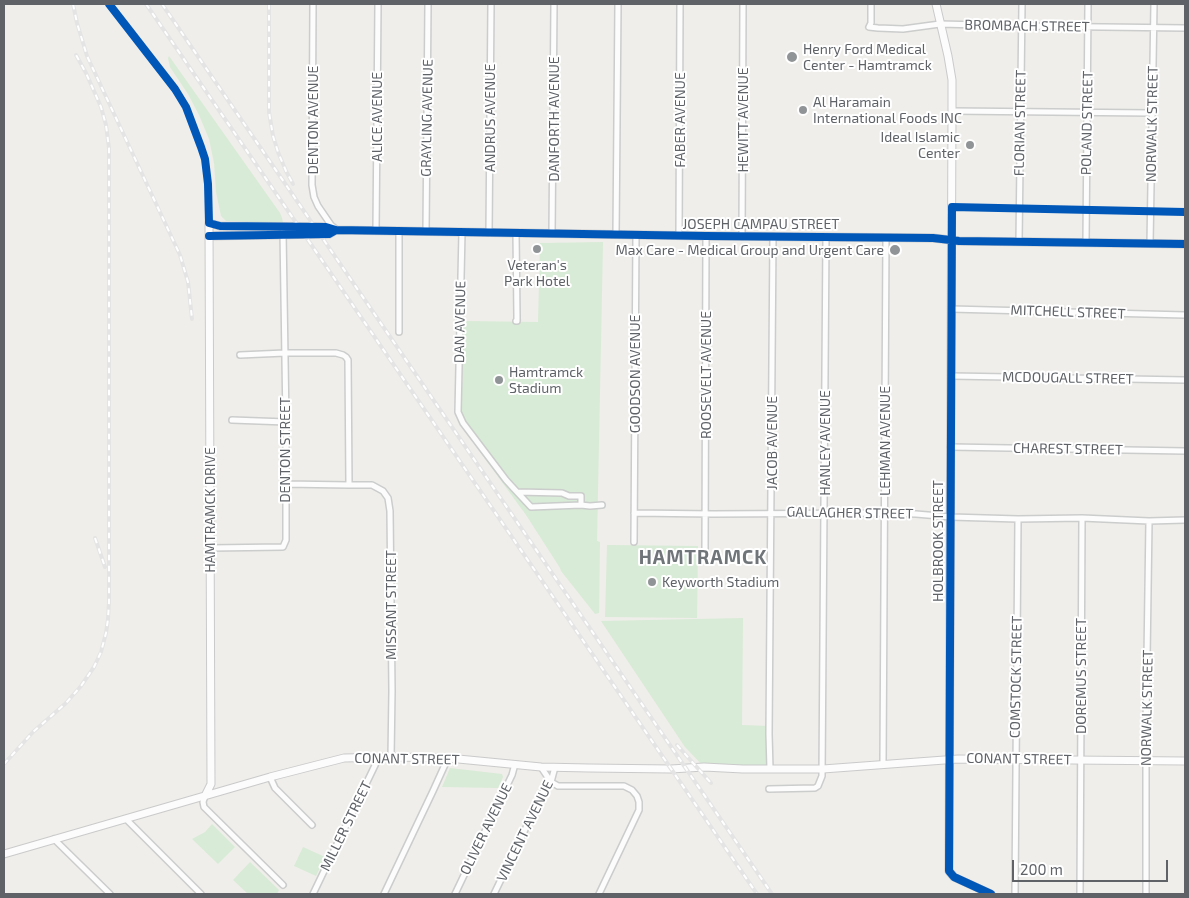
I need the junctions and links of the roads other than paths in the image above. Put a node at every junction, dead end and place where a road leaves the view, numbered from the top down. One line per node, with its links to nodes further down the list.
1 (313, 4): 24 (street, DENTON AVENUE)
2 (378, 4): 26 (street, ALICE AVENUE)
3 (428, 4): 28 (street, GRAYLING AVENUE)
4 (491, 4): 30 (street, ANDRUS AVENUE)
5 (554, 4): 32 (street, DANFORTH AVENUE)
6 (618, 4): 33 (street)
7 (680, 4): 36 (street, FABER AVENUE)
8 (743, 4): 39 (street, HEWITT AVENUE)
9 (871, 4): 14 (street, BROMBACH STREET)
10 (936, 4): 14 (street, HOLBROOK STREET)
11 (1022, 4): 15 (street, FLORIAN STREET)
12 (1088, 4): 16 (street, POLAND STREET)
13 (1154, 4): 17 (street, NORWALK STREET)
14 (940, 24): 15 (street, BROMBACH STREET); 19 (street, HOLBROOK STREET)
15 (1021, 26): 16 (street, BROMBACH STREET); 20 (street, FLORIAN STREET)
16 (1088, 27): 17 (street, BROMBACH STREET); 21 (street, POLAND STREET)
17 (1153, 27): 18 (street, BROMBACH STREET); 22 (street, NORWALK STREET)
18 (1185, 28)
19 (952, 111): 20 (street); 42 (street, HOLBROOK STREET)
20 (1020, 112): 21 (street); 43 (street, FLORIAN STREET)
21 (1087, 112): 22 (street); 44 (street, POLAND STREET)
22 (1151, 113): 45 (street, NORWALK STREET)
23 (209, 223): 25 (street, JOSEPH CAMPAU STREET); 35 (street, HAMTRAMCK DRIVE)
24 (336, 230): 25 (street, JOSEPH CAMPAU STREET); 26 (street, JOSEPH CAMPAU STREET)
25 (283, 231): 35 (street, JOSEPH CAMPAU STREET); 51 (street)
26 (376, 231): 27 (street, JOSEPH CAMPAU STREET)
27 (399, 231): 28 (street, JOSEPH CAMPAU STREET); 50 (street)
28 (426, 232): 29 (street, JOSEPH CAMPAU STREET)
29 (462, 232): 30 (street, JOSEPH CAMPAU STREET); 61 (street, DAN AVENUE)
30 (489, 233): 31 (street, JOSEPH CAMPAU STREET)
31 (516, 233): 32 (street, JOSEPH CAMPAU STREET); 49 (street)
32 (552, 234): 33 (street, JOSEPH CAMPAU STREET)
33 (616, 235): 34 (street, JOSEPH CAMPAU STREET)
34 (636, 235): 36 (street, JOSEPH CAMPAU STREET); 65 (street, GOODSON AVENUE)
35 (209, 236): 75 (street, HAMTRAMCK DRIVE)
36 (678, 236): 37 (street, JOSEPH CAMPAU STREET)
37 (706, 236): 39 (street, JOSEPH CAMPAU STREET); 68 (street, ROOSEVELT AVENUE)
38 (773, 236): 39 (street, JOSEPH CAMPAU STREET); 40 (street, JOSEPH CAMPAU STREET); 66 (street, JACOB AVENUE)
39 (742, 237)
40 (826, 237): 41 (street, JOSEPH CAMPAU STREET); 64 (street, HANLEY AVENUE)
41 (886, 238): 42 (street, JOSEPH CAMPAU STREET); 67 (street, LEHMAN AVENUE)
42 (952, 241): 43 (street, JOSEPH CAMPAU STREET); 47 (street, HOLBROOK STREET)
43 (1019, 242): 44 (street, JOSEPH CAMPAU STREET)
44 (1086, 243): 45 (street, JOSEPH CAMPAU STREET)
45 (1150, 244): 46 (street, JOSEPH CAMPAU STREET)
46 (1185, 244)
47 (951, 309): 48 (street, MITCHELL STREET); 53 (street, HOLBROOK STREET)
48 (1185, 315)
49 (517, 320)
50 (399, 332)
51 (285, 353): 52 (street); 56 (street, DENTON STREET); 60 (street)
52 (240, 355)
53 (951, 376): 54 (street, MCDOUGALL STREET); 57 (street, HOLBROOK STREET)
54 (1185, 380)
55 (232, 420): 56 (street)
56 (286, 422): 59 (street, DENTON STREET)
57 (950, 447): 58 (street, CHAREST STREET); 69 (street, HOLBROOK STREET)
58 (1185, 451)
59 (285, 484): 60 (street); 75 (street, DENTON STREET)
60 (349, 485): 78 (street, MISSANT STREET)
61 (517, 492): 62 (street); 62 (street)
62 (581, 505): 63 (street)
63 (602, 505)
64 (825, 512): 66 (street, GALLAGHER STREET); 67 (street, GALLAGHER STREET); 90 (street, HANLEY AVENUE)
65 (634, 513): 68 (street, GALLAGHER STREET); 74 (street, GOODSON AVENUE)
66 (771, 513): 68 (street, GALLAGHER STREET); 89 (street, JACOB AVENUE)
67 (885, 513): 69 (street, GALLAGHER STREET); 86 (street, LEHMAN AVENUE)
68 (705, 514): 76 (street, ROOSEVELT AVENUE)
69 (950, 517): 71 (street, GALLAGHER STREET); 80 (street, HOLBROOK STREET)
70 (1082, 518): 71 (street, GALLAGHER STREET); 73 (street, GALLAGHER STREET); 82 (street, DOREMUS STREET)
71 (1018, 519): 81 (street, COMSTOCK STREET)
72 (1185, 520): 73 (street, GALLAGHER STREET)
73 (1150, 521): 83 (street, NORWALK STREET)
74 (634, 542)
75 (210, 548): 94 (street, HAMTRAMCK DRIVE)
76 (705, 554)
77 (379, 757): 78 (street, CONANT STREET); 91 (street, CONANT STREET); 102 (street, MILLER STREET)
78 (391, 757): 79 (street, CONANT STREET)
79 (448, 758): 85 (street, CONANT STREET); 103 (street)
80 (948, 760): 81 (street, CONANT STREET); 86 (street, CONANT STREET); 107 (street, HOLBROOK STREET)
81 (1015, 760): 82 (street, CONANT STREET); 108 (street, COMSTOCK STREET)
82 (1081, 760): 83 (street, CONANT STREET); 109 (street, DOREMUS STREET)
83 (1146, 760): 84 (street, CONANT STREET); 110 (street, NORWALK STREET)
84 (1185, 761)
85 (515, 764): 87 (street, CONANT STREET); 104 (street, OLIVER AVENUE)
86 (884, 764): 90 (street, CONANT STREET)
87 (541, 766): 88 (street, CONANT STREET); 92 (street)
88 (555, 767): 89 (street, CONANT STREET); 92 (street, VINCENT AVENUE)
89 (770, 769): 90 (street, CONANT STREET)
90 (823, 769): 93 (street)
91 (270, 777): 94 (street, CONANT STREET); 96 (street)
92 (551, 782): 105 (street, VINCENT AVENUE); 106 (street)
93 (769, 789)
94 (205, 796): 95 (street, CONANT STREET); 99 (street)
95 (126, 819): 97 (street, CONANT STREET); 101 (street)
96 (312, 825)
97 (54, 839): 98 (street, CONANT STREET); 100 (street)
98 (4, 854)
99 (283, 885)
100 (110, 894)
101 (201, 894)
102 (313, 894)
103 (384, 894)
104 (455, 894)
105 (494, 894)
106 (599, 894)
107 (992, 894)
108 (1015, 894)
109 (1080, 894)
110 (1146, 894)

